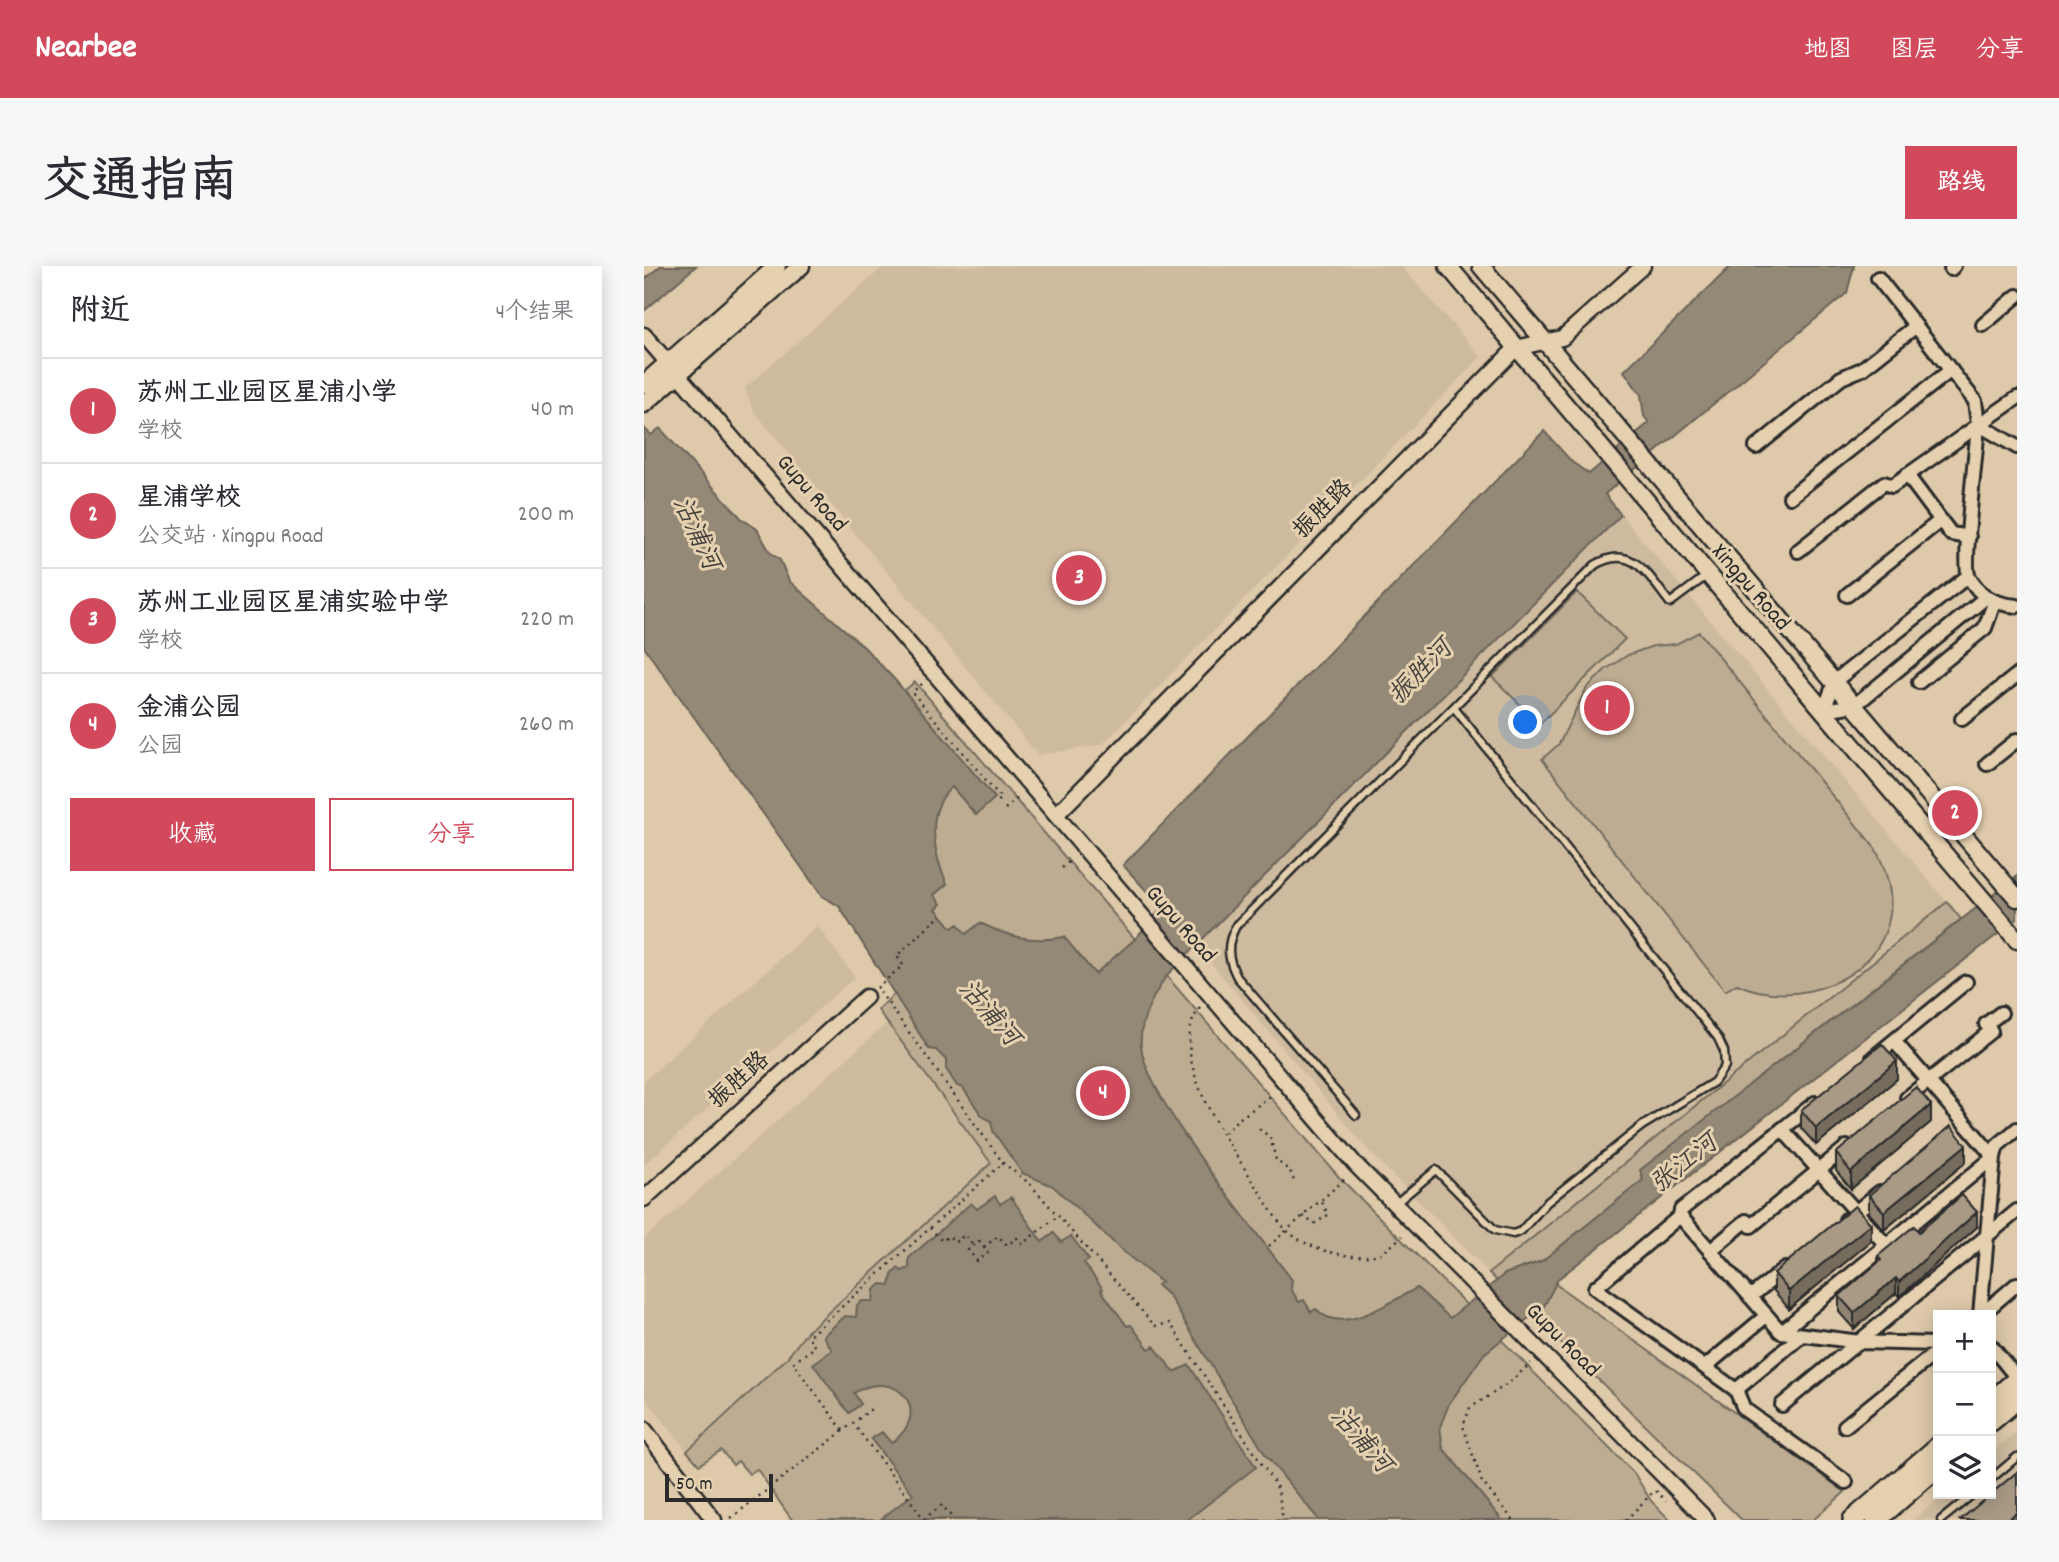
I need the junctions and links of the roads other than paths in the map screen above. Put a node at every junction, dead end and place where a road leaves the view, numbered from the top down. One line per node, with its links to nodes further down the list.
1 (777, 266): 13 (main road)
2 (801, 266): 13 (main road)
3 (1448, 266): 12 (main road, Xingpu Road)
4 (1482, 266): 11 (main road, Xingpu Road)
5 (1643, 266): 11 (street)
6 (1878, 278): 9 (street)
7 (2017, 296): 8 (street)
8 (1983, 325)
9 (1916, 326): 14 (street); 20 (street)
10 (644, 335): 13 (street, Gupu Road)
11 (1545, 343): 12 (street); 32 (main road, Xingpu Road)
12 (1516, 348): 26 (main road, Xingpu Road); 40 (street, 振胜路)
13 (673, 369): 15 (main road); 17 (main road); 40 (street, Gupu Road)
14 (1951, 370): 18 (street); 22 (street)
15 (644, 384)
16 (2017, 398): 18 (street)
17 (644, 404)
18 (1978, 424): 19 (street); 21 (street); 24 (street)
19 (2016, 444)
20 (1756, 447)
21 (1907, 475): 23 (street); 25 (street)
22 (1790, 497)
23 (1941, 520): 24 (street); 28 (street)
24 (1969, 537): 27 (street)
25 (1798, 551)
26 (1708, 574): 35 (lane); 36 (main road, Xingpu Road)
27 (1968, 576): 29 (street); 32 (street)
28 (1847, 595)
29 (2001, 603): 30 (street); 33 (street); 34 (street)
30 (2017, 619)
31 (2017, 675): 37 (street)
32 (1835, 681): 34 (main road, Xingpu Road); 36 (street)
33 (1919, 682)
34 (1856, 705): 36 (street); 41 (main road, Xingpu Road)
35 (1455, 709): 51 (lane); 59 (lane)
36 (1824, 710): 42 (main road, Xingpu Road)
37 (1962, 719)
38 (2017, 740): 39 (street)
39 (1987, 764)
40 (1056, 815): 59 (street, Gupu Road)
41 (2017, 898)
42 (2014, 936)
43 (1966, 982): 46 (street)
44 (872, 993): 58 (street, 振胜路)
45 (2001, 1013): 48 (street)
46 (1894, 1041): 47 (street); 48 (street)
47 (1863, 1065)
48 (1928, 1081): 50 (street); 55 (street)
49 (1823, 1097): 52 (street)
50 (1898, 1105)
51 (1356, 1115)
52 (1782, 1129): 56 (street); 62 (street)
53 (2017, 1129): 55 (street)
54 (1859, 1138): 56 (street)
55 (1994, 1157): 64 (street); 65 (street)
56 (1819, 1170): 61 (street); 66 (street)
57 (1895, 1179): 61 (street)
58 (644, 1199)
59 (1394, 1205): 93 (street, Gupu Road)
60 (2017, 1211): 64 (street)
61 (1856, 1212): 63 (street); 65 (street)
62 (1680, 1216): 66 (street); 79 (street)
63 (1835, 1229)
64 (1987, 1236): 70 (street); 75 (street)
65 (1886, 1245): 73 (street)
66 (1710, 1251): 69 (street)
67 (1793, 1263): 69 (street)
68 (2017, 1284): 71 (street)
69 (1750, 1297): 72 (street)
70 (1980, 1310)
71 (1986, 1310)
72 (1766, 1316): 73 (street); 79 (street)
73 (1781, 1332): 74 (street)
74 (1802, 1335): 75 (street); 81 (street)
75 (1860, 1342): 76 (street); 83 (street)
76 (1933, 1344)
77 (1996, 1352): 80 (street)
78 (1933, 1355): 84 (street)
79 (1705, 1367): 81 (street)
80 (2017, 1379): 82 (main road)
81 (1736, 1390): 90 (street)
82 (2003, 1396)
83 (1782, 1405)
84 (1846, 1426)
85 (644, 1429): 92 (street)
86 (1933, 1451): 94 (main road)
87 (2017, 1457): 89 (lane)
88 (1933, 1470): 95 (main road)
89 (1996, 1475)
90 (1846, 1482)
91 (1967, 1499): 96 (lane)
92 (714, 1520)
93 (1707, 1520)
94 (1853, 1520)
95 (1876, 1520)
96 (1941, 1520)

